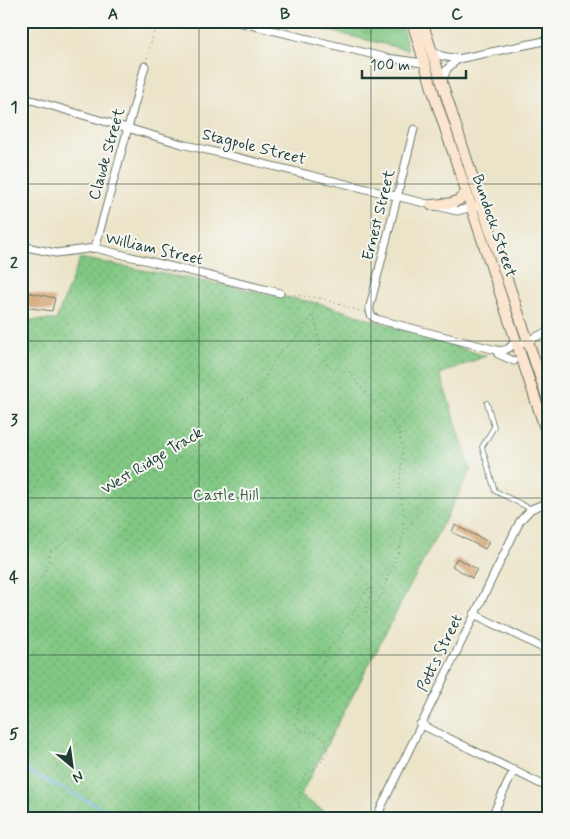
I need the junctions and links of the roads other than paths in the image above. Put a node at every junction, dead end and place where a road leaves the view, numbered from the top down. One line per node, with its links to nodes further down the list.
1 (234, 21): 7 (street)
2 (412, 21): 7 (main road, Bundock Street)
3 (422, 21): 5 (main road, Bundock Street)
4 (549, 40): 6 (street)
5 (431, 51): 6 (street); 9 (main road, Bundock Street)
6 (458, 59): 9 (street)
7 (423, 63): 13 (main road, Bundock Street)
8 (145, 66): 11 (street, Claude Street)
9 (442, 82): 16 (main road, Bundock Street)
10 (21, 97): 11 (street, Stagpole Street)
11 (128, 129): 14 (street, Stagpole Street); 18 (street, Claude Street)
12 (414, 130): 14 (street, Ernest Street)
13 (466, 192): 15 (main road); 16 (main road, Bundock Street)
14 (397, 197): 15 (street, Stagpole Street); 23 (street, Ernest Street)
15 (431, 205): 16 (street, Stagpole Street)
16 (476, 207): 21 (main road, Bundock Street); 22 (main road, Bundock Street)
17 (21, 246): 18 (street, William Street)
18 (94, 248): 19 (street, William Street)
19 (280, 293)
20 (549, 331): 21 (street)
21 (528, 340): 22 (street); 26 (main road, Bundock Street)
22 (518, 343): 23 (street); 27 (main road, Bundock Street)
23 (496, 350): 24 (street)
24 (514, 361)
25 (487, 403): 29 (lane)
26 (549, 403)
27 (549, 440)
28 (549, 502): 29 (street)
29 (534, 508): 30 (street); 31 (street, Potts Street)
30 (549, 508)
31 (474, 614): 32 (street); 33 (street, Potts Street)
32 (549, 651)
33 (420, 724): 34 (street); 36 (street, Potts Street)
34 (514, 770): 35 (street); 37 (street)
35 (549, 788)
36 (376, 818)
37 (491, 818)

